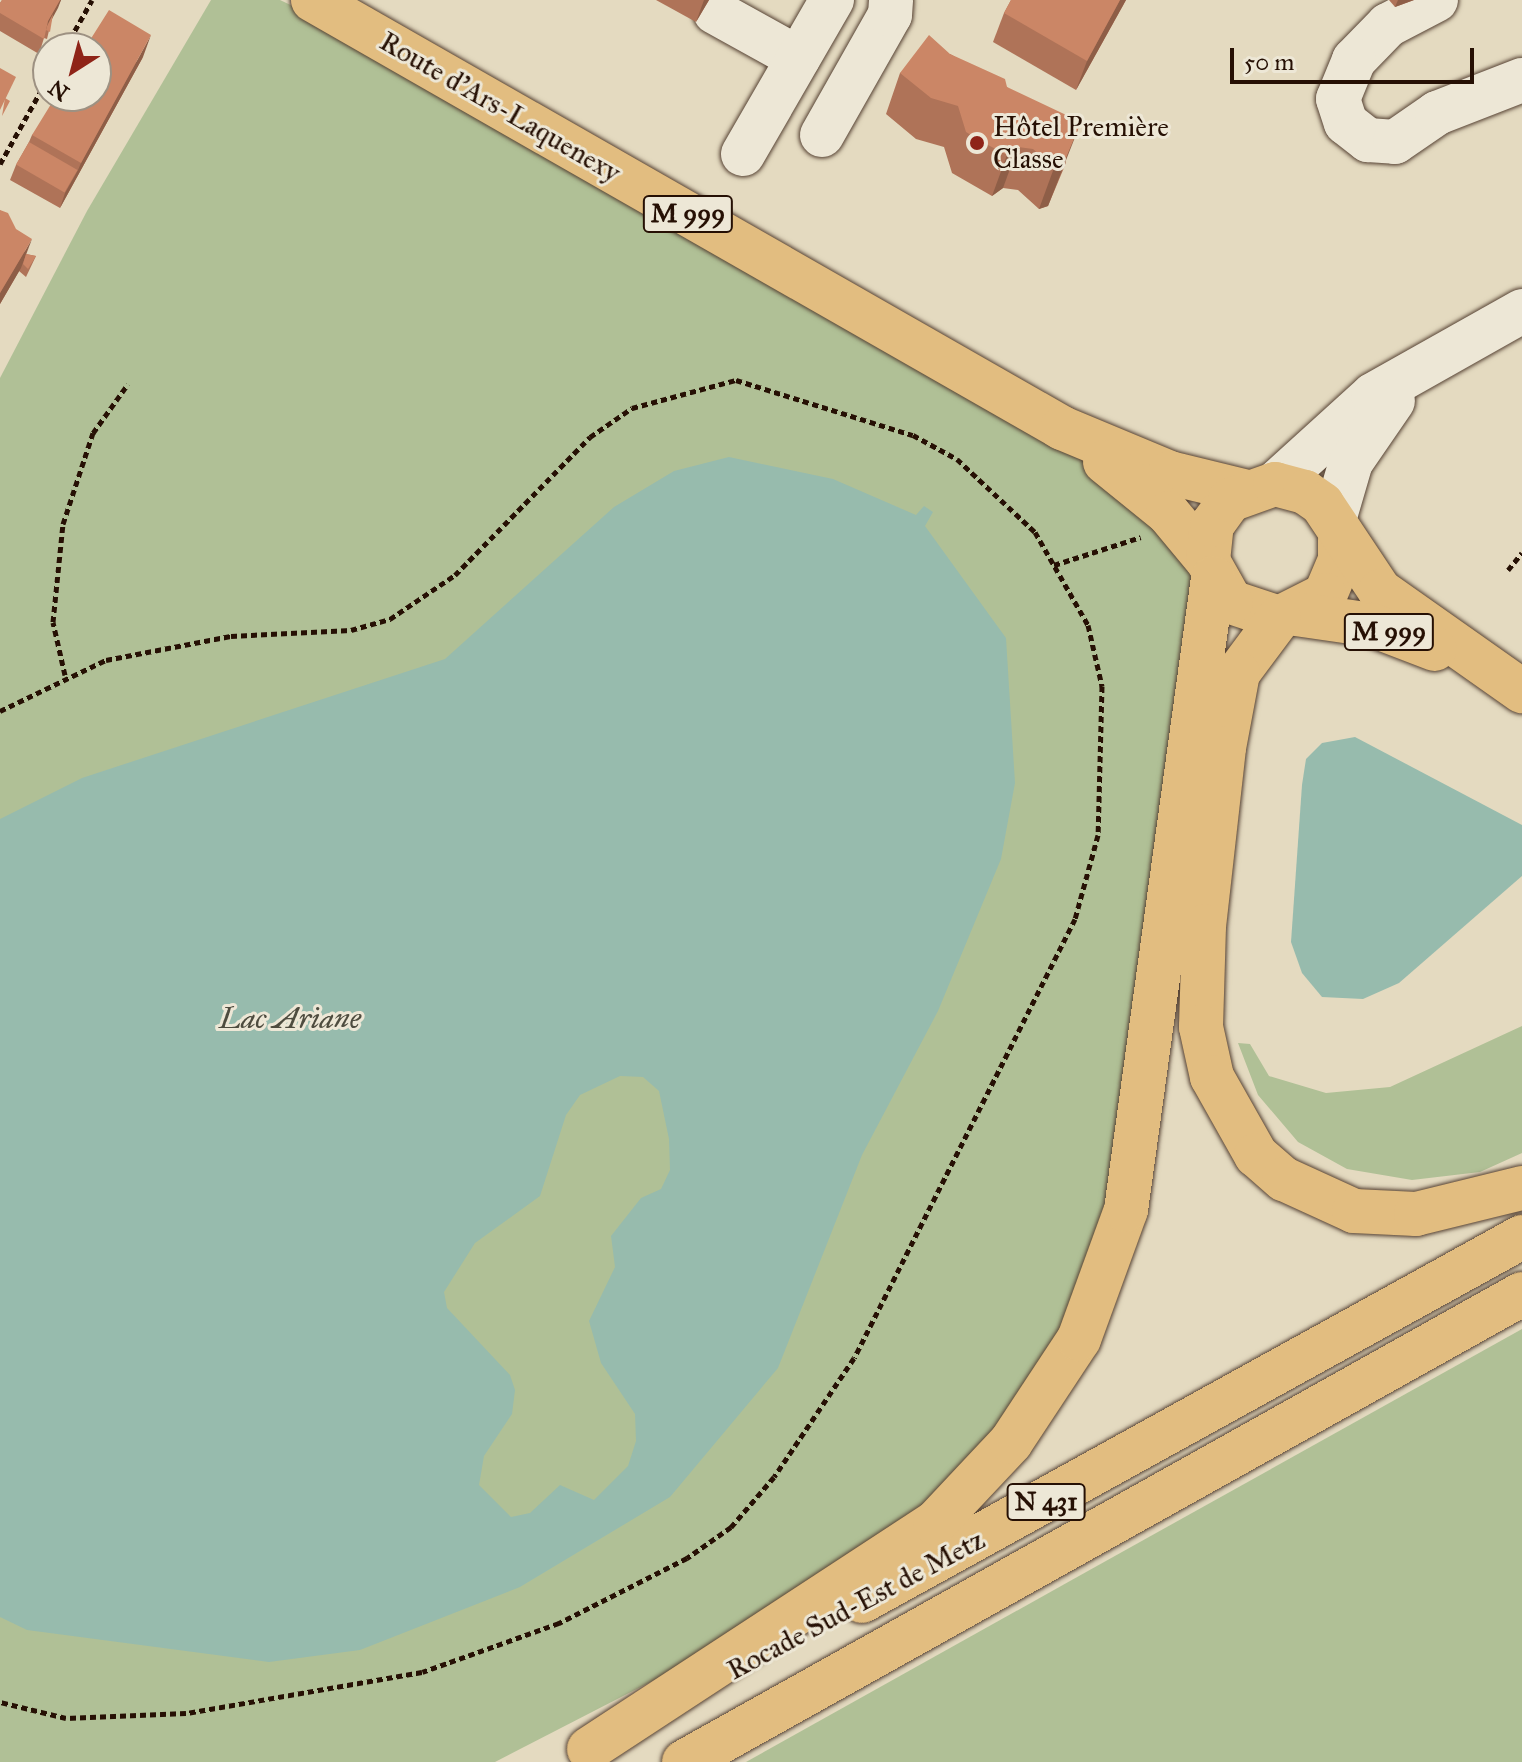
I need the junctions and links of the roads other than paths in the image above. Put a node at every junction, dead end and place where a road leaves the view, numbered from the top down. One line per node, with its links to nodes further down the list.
1 (313, 0): 12 (main road, Route d'Ars-Laquenexy / M 999)
2 (832, 0): 6 (street)
3 (891, 0): 8 (street)
4 (1436, 0): 7 (street)
5 (715, 12): 6 (street)
6 (798, 58): 9 (street)
7 (1522, 80)
8 (822, 135)
9 (743, 154)
10 (1522, 311): 11 (street)
11 (1419, 373): 13 (street); 14 (street)
12 (1062, 428): 13 (main road, Route d'Ars-Laquenexy / M 999); 15 (main road, Route d'Ars-Laquenexy / M 999)
13 (1259, 487): 14 (main road); 15 (main road)
14 (1337, 530): 16 (main road); 17 (main road, M 999)
15 (1210, 570): 16 (main road); 22 (main road)
16 (1287, 616): 17 (main road, M 999); 19 (main road)
17 (1478, 665): 18 (main road, M 999)
18 (1522, 691)
19 (1522, 1188)
20 (1522, 1237): 22 (main road, Rocade Sud-Est de Metz / N 431)
21 (1522, 1294): 23 (main road, Rocade Sud-Est de Metz / N 431)
22 (578, 1756)
23 (684, 1762)

